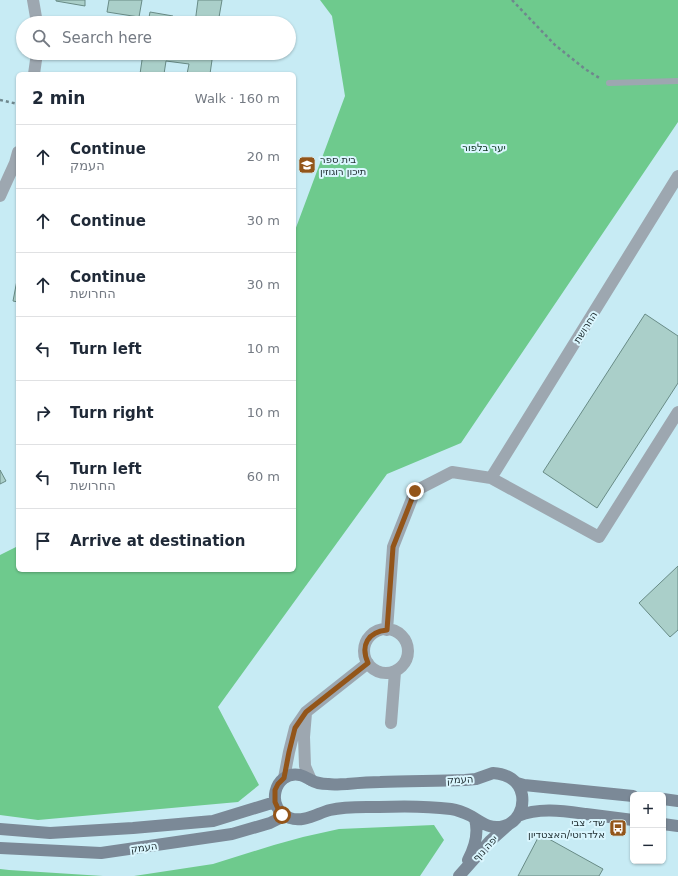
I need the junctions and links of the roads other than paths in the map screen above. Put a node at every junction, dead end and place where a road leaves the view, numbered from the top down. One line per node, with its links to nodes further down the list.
1 (33, 0): 2 (street)
2 (36, 16)
3 (36, 60): 4 (street)
4 (34, 72)
5 (678, 81): 6 (lane)
6 (609, 83)
7 (16, 159): 9 (street)
8 (678, 176): 11 (street, החרושת)
9 (0, 196)
10 (678, 412): 11 (street)
11 (492, 478): 12 (street)
12 (387, 630): 13 (street); 14 (street)
13 (368, 663): 14 (street); 15 (street)
14 (395, 672): 16 (street)
15 (306, 712): 17 (street); 18 (street)
16 (391, 723)
17 (284, 778): 18 (main road, העמק); 23 (main road)
18 (311, 780): 19 (main road, העמק)
19 (517, 783): 20 (main road, העמק); 26 (main road)
20 (630, 796)
21 (666, 799): 22 (main road)
22 (678, 801)
23 (275, 802): 24 (main road); 30 (main road, העמק)
24 (284, 816): 25 (main road); 31 (main road, העמק)
25 (475, 819): 26 (main road); 32 (main road, יפה נוף)
26 (514, 820): 27 (main road); 32 (main road, יפה נוף)
27 (630, 820)
28 (666, 824): 29 (main road)
29 (678, 826)
30 (0, 829)
31 (0, 848)
32 (459, 876)

